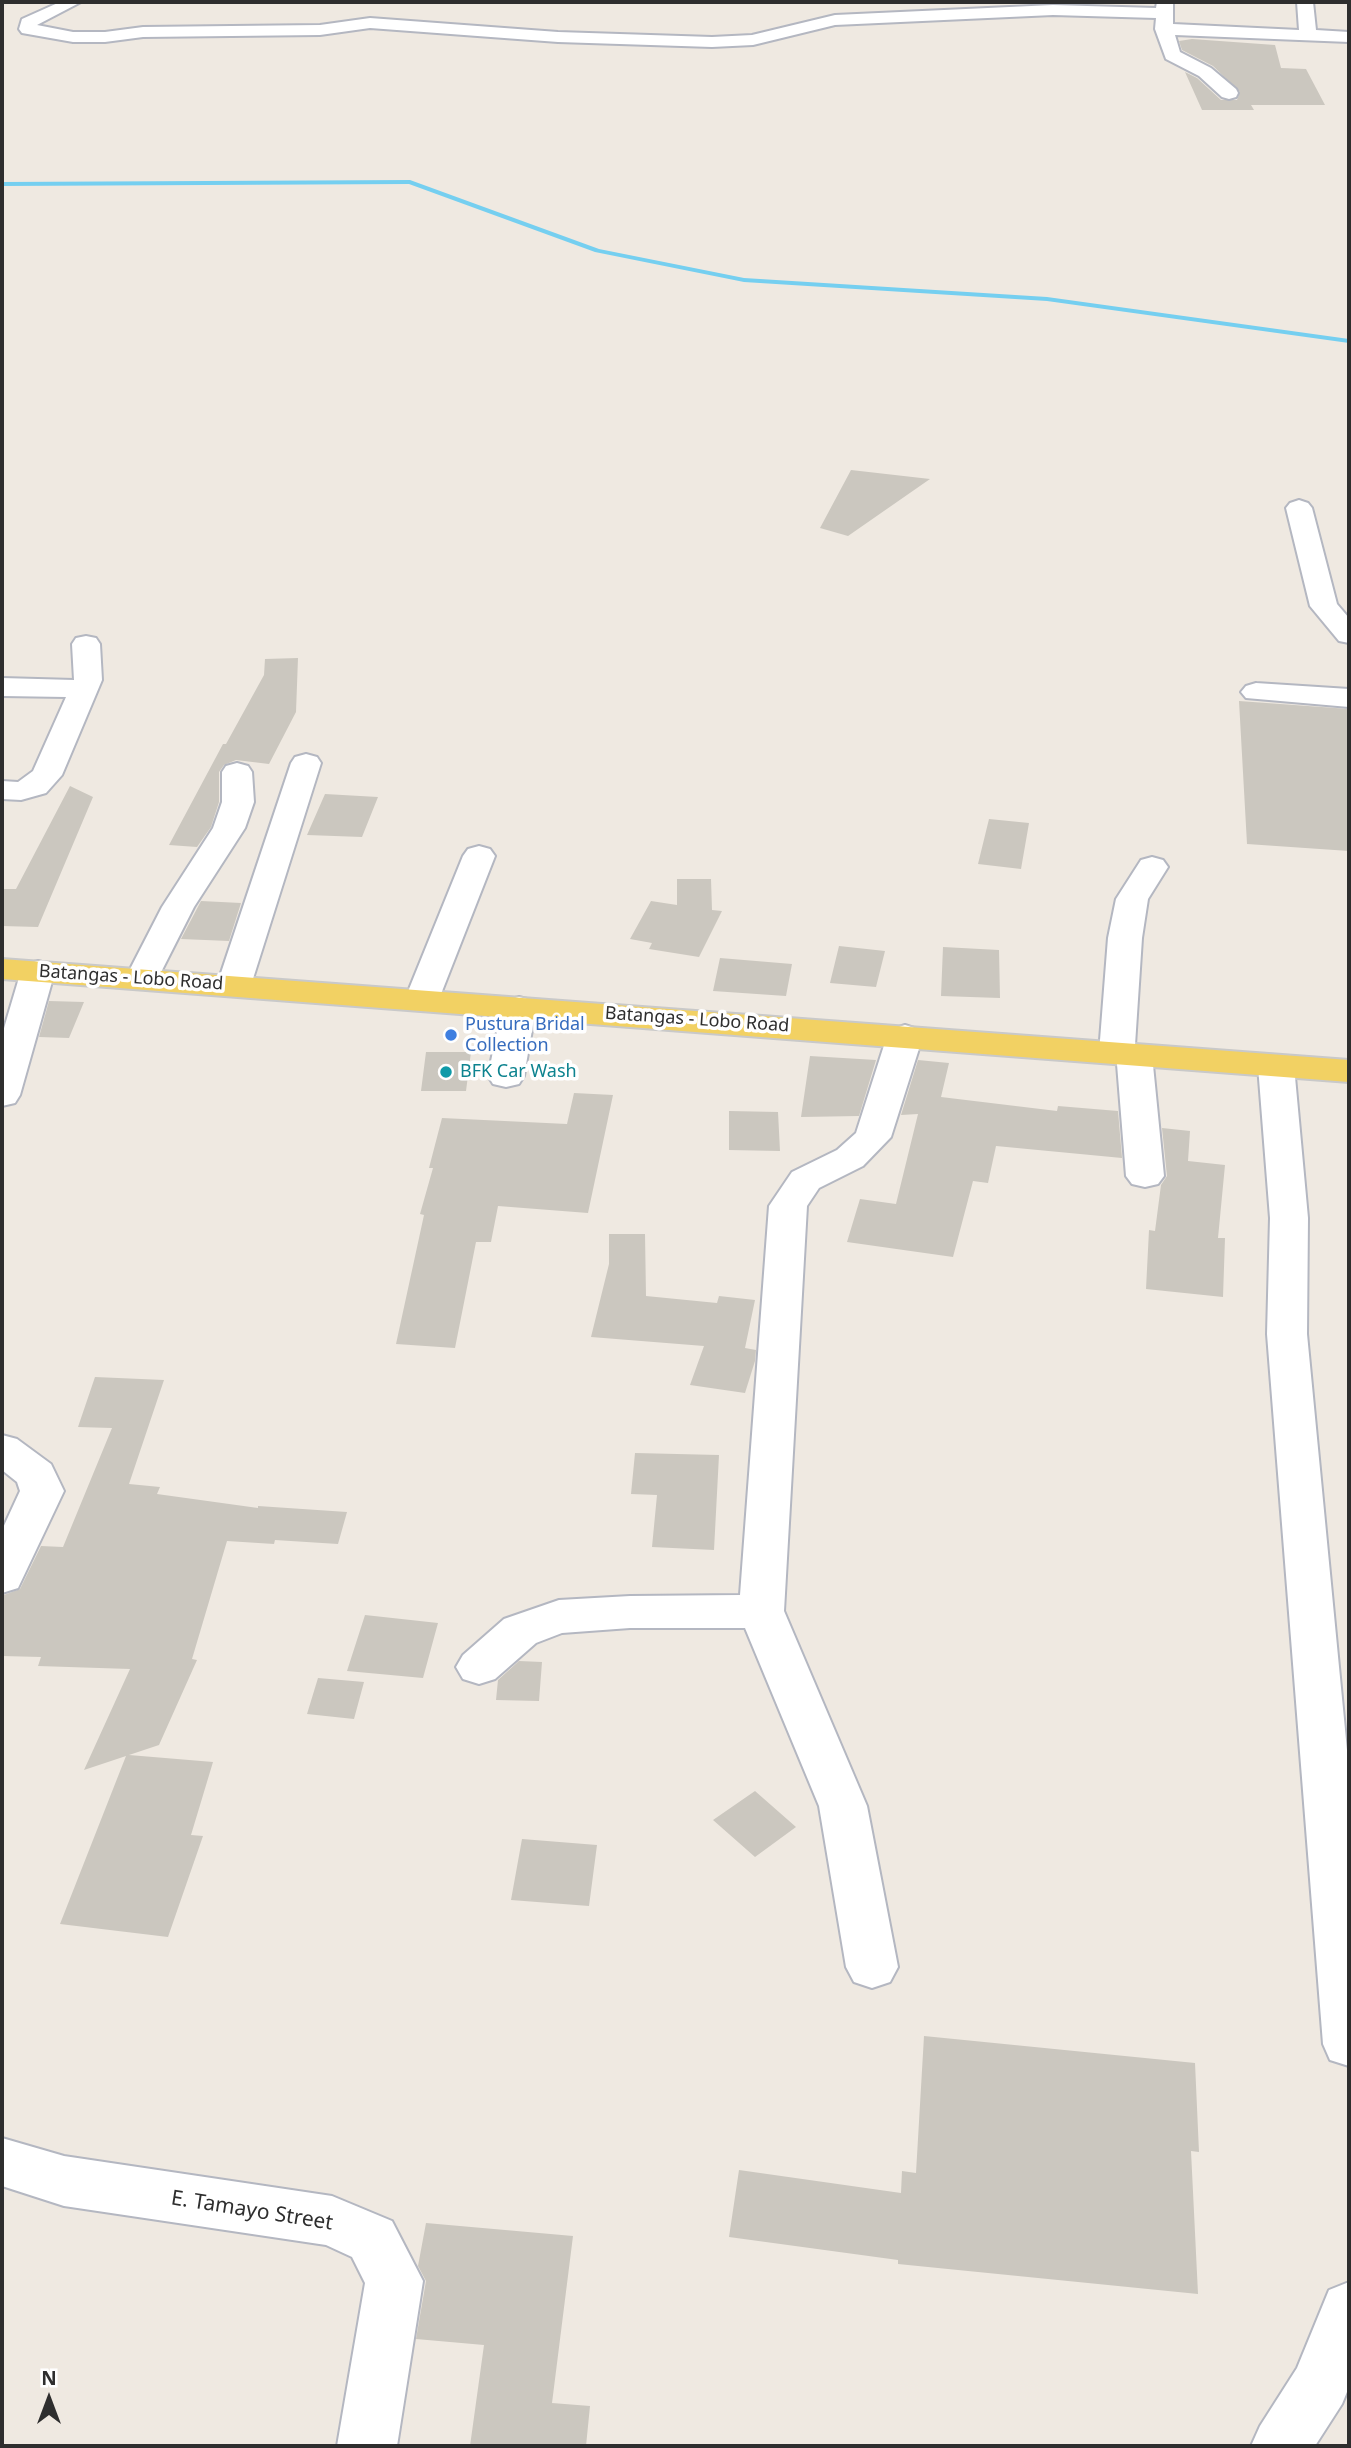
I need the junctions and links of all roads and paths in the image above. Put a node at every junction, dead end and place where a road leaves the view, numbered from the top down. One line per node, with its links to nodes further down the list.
1 (73, 2): 4 (street)
2 (1305, 2): 6 (street)
3 (1234, 12): 5 (street)
4 (1164, 14): 5 (street); 8 (street)
5 (1233, 32): 6 (street)
6 (1308, 35): 7 (street)
7 (1349, 37)
8 (1229, 93)
9 (1299, 508): 10 (street)
10 (1349, 635)
11 (86, 644): 13 (street)
12 (2, 687): 13 (street)
13 (86, 689): 18 (street)
14 (1256, 692): 15 (street)
15 (1349, 698)
16 (306, 763): 24 (street)
17 (237, 772): 23 (street)
18 (2, 790)
19 (479, 856): 25 (street)
20 (1152, 867): 28 (street)
21 (2, 969): 22 (main road, Batangas - Lobo Road)
22 (38, 971): 23 (main road, Batangas - Lobo Road); 32 (street)
23 (142, 979): 24 (main road, Batangas - Lobo Road)
24 (234, 985): 25 (main road, Batangas - Lobo Road)
25 (422, 999): 26 (main road, Batangas - Lobo Road)
26 (519, 1007): 27 (main road, Batangas - Lobo Road); 31 (street)
27 (905, 1036): 28 (main road, Batangas - Lobo Road); 36 (street)
28 (1126, 1054): 29 (main road, Batangas - Lobo Road); 33 (street)
29 (1276, 1066): 30 (main road, Batangas - Lobo Road); 39 (street)
30 (1349, 1071)
31 (506, 1076)
32 (2, 1095)
33 (1146, 1176)
34 (2, 1449): 35 (street)
35 (2, 1577)
36 (761, 1611): 37 (street); 38 (street)
37 (479, 1667)
38 (872, 1967)
39 (1349, 2043)
40 (2, 2162): 42 (street, E. Tamayo Street)
41 (1349, 2309): 43 (street)
42 (368, 2446)
43 (1281, 2446)

